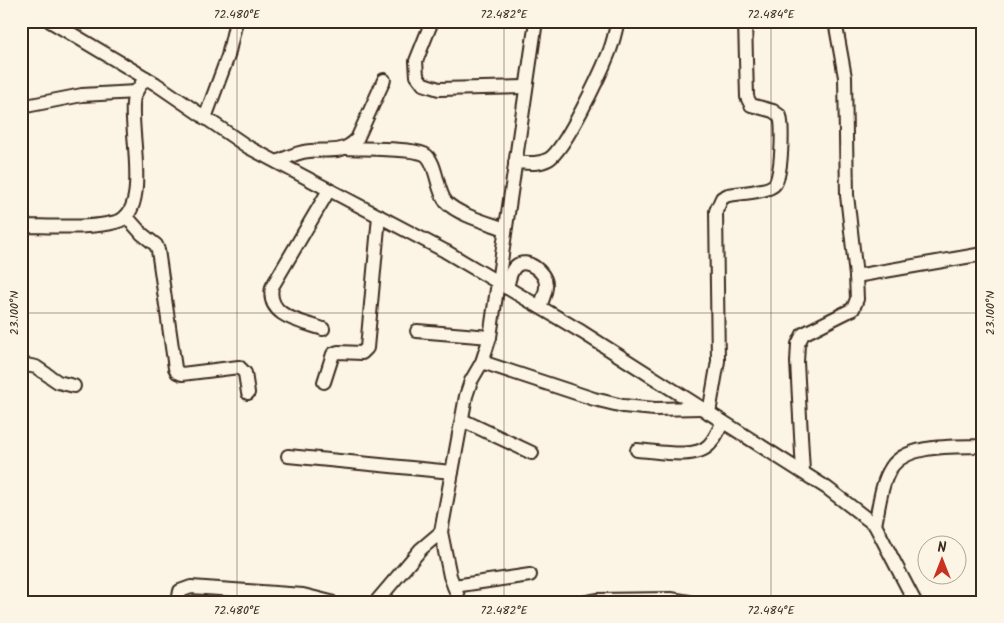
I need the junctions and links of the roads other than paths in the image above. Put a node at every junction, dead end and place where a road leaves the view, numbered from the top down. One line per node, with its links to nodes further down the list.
1 (50, 21): 8 (street)
2 (236, 21): 13 (street)
3 (432, 21): 10 (street)
4 (536, 21): 10 (street)
5 (618, 21): 16 (street)
6 (745, 21): 34 (street)
7 (835, 21): 23 (street)
8 (146, 78): 11 (street); 13 (street)
9 (384, 80): 14 (street)
10 (526, 88): 16 (street)
11 (136, 92): 12 (street); 18 (street)
12 (21, 107)
13 (205, 118): 15 (street)
14 (347, 148): 15 (street); 21 (street)
15 (277, 162): 17 (street)
16 (515, 162): 21 (street)
17 (329, 190): 19 (street); 26 (street)
18 (126, 216): 20 (street); 33 (street)
19 (379, 216): 24 (street); 31 (street)
20 (21, 226)
21 (505, 229): 24 (street)
22 (983, 254): 23 (street)
23 (856, 276): 42 (street)
24 (502, 285): 25 (street); 25 (street); 28 (street)
25 (540, 307): 34 (street)
26 (323, 329)
27 (416, 331): 28 (street)
28 (490, 337): 29 (street)
29 (482, 362): 34 (street); 35 (street)
30 (21, 364): 32 (street)
31 (324, 382)
32 (74, 386)
33 (248, 393)
34 (705, 410): 36 (street)
35 (462, 420): 39 (street); 41 (street)
36 (723, 422): 38 (street); 42 (street)
37 (983, 446): 43 (street)
38 (637, 450)
39 (532, 453)
40 (288, 456): 41 (street)
41 (452, 472): 44 (street)
42 (803, 472): 43 (street)
43 (875, 525): 54 (street)
44 (441, 532): 46 (street); 50 (street)
45 (530, 574): 46 (street)
46 (454, 586): 51 (street)
47 (256, 596): 48 (street); 49 (street)
48 (178, 602)
49 (331, 602)
50 (376, 602)
51 (460, 602)
52 (586, 602): 53 (street)
53 (690, 602)
54 (915, 602)

